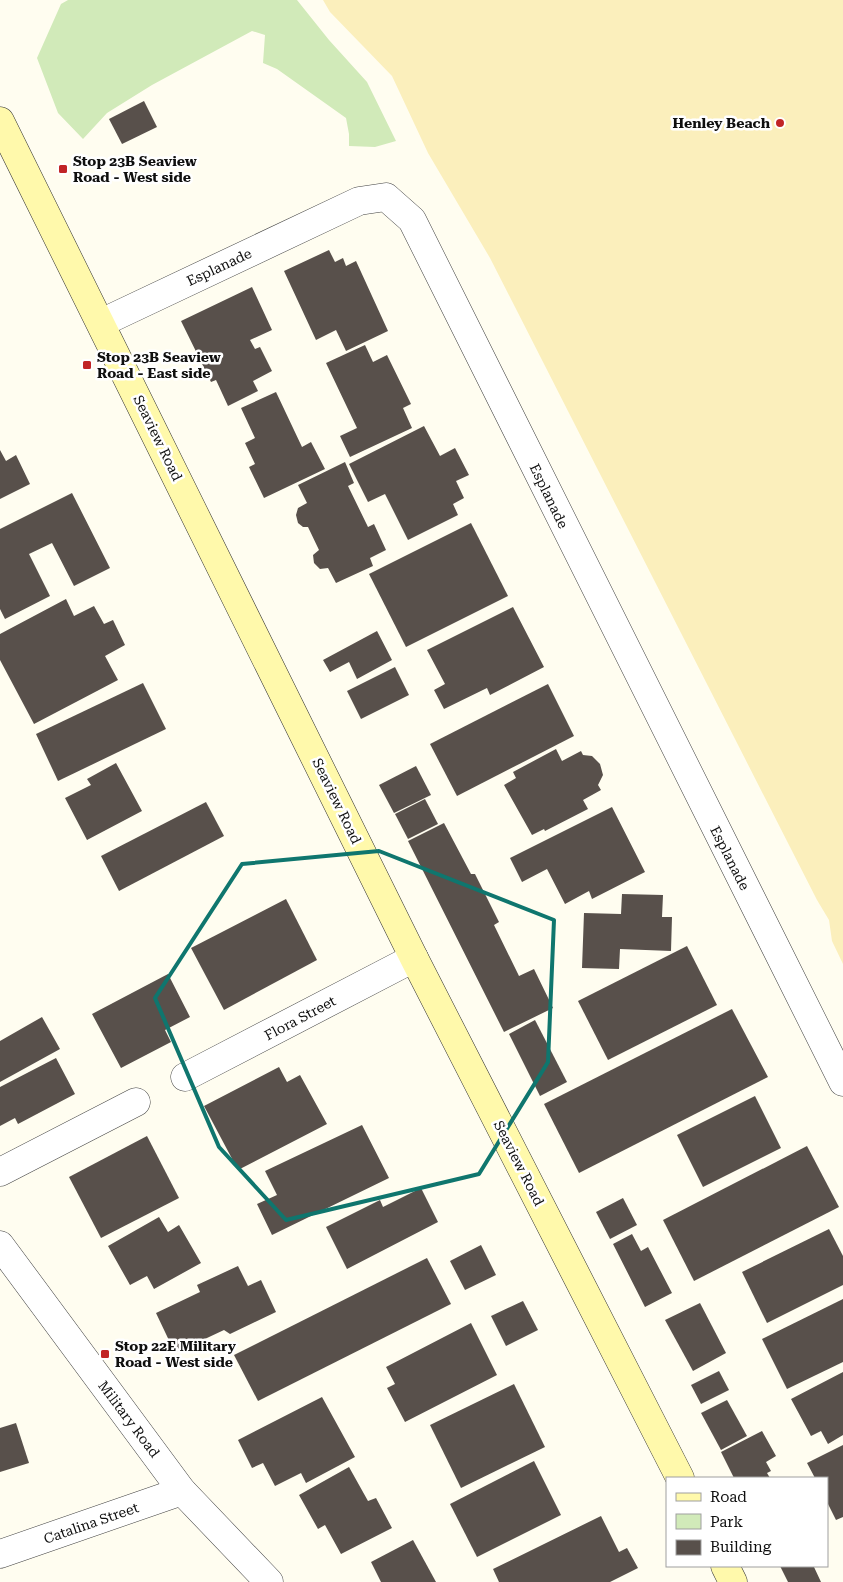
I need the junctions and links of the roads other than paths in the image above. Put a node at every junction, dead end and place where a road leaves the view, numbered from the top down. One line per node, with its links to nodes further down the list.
1 (2, 129): 2 (main road, Seaview Road)
2 (100, 323): 3 (main road, Seaview Road); 5 (street, Esplanade)
3 (414, 958): 4 (street, Flora Street); 9 (main road, Seaview Road)
4 (185, 1078)
5 (843, 1082)
6 (136, 1102): 7 (street)
7 (0, 1172)
8 (0, 1245): 10 (street, Military Road)
9 (679, 1477)
10 (182, 1491): 11 (street, Catalina Street); 13 (street, Military Road)
11 (0, 1554)
12 (726, 1567): 14 (main road)
13 (269, 1582)
14 (733, 1582)

